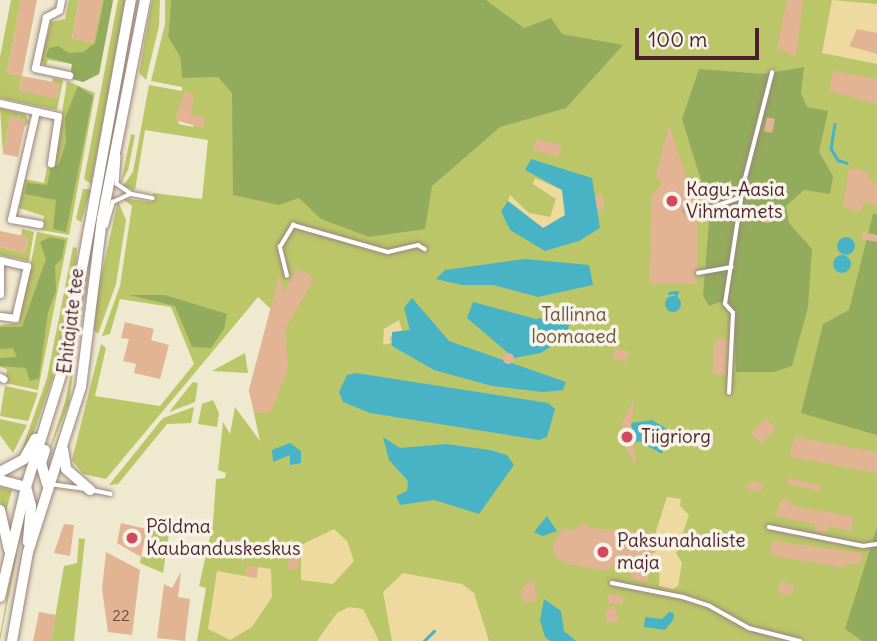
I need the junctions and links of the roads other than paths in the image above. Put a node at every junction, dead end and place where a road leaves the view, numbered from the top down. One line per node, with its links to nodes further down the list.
1 (61, 0): 5 (street)
2 (131, 0): 24 (main road, Ehitajate tee)
3 (145, 0): 8 (main road, Ehitajate tee)
4 (772, 74): 11 (lane)
5 (69, 75)
6 (0, 103): 7 (street)
7 (36, 111): 9 (street); 14 (street)
8 (119, 141): 10 (lane); 15 (main road, Ehitajate tee)
9 (51, 163)
10 (132, 194): 12 (lane); 15 (lane)
11 (741, 197): 13 (lane); 18 (lane)
12 (153, 198)
13 (687, 210)
14 (40, 224)
15 (101, 238): 25 (main road, Ehitajate tee)
16 (425, 249): 20 (lane)
17 (0, 260): 21 (street); 22 (street)
18 (731, 267): 19 (lane); 23 (lane)
19 (698, 273)
20 (287, 276)
21 (0, 294)
22 (0, 316)
23 (729, 393)
24 (50, 416): 26 (main road); 28 (main road); 29 (main road, Ehitajate tee)
25 (65, 438): 28 (main road, Ehitajate tee); 30 (main road)
26 (0, 472)
27 (0, 480): 29 (main road)
28 (47, 484): 29 (main road); 30 (lane); 36 (main road, Ehitajate tee)
29 (26, 487): 35 (main road, Ehitajate tee); 36 (main road)
30 (90, 490): 31 (lane)
31 (111, 494)
32 (0, 510): 35 (main road)
33 (769, 527): 34 (lane)
34 (877, 544)
35 (9, 550): 38 (main road, Ehitajate tee)
36 (28, 552): 39 (main road, Ehitajate tee)
37 (612, 583): 40 (lane)
38 (0, 597)
39 (12, 641)
40 (800, 641)

